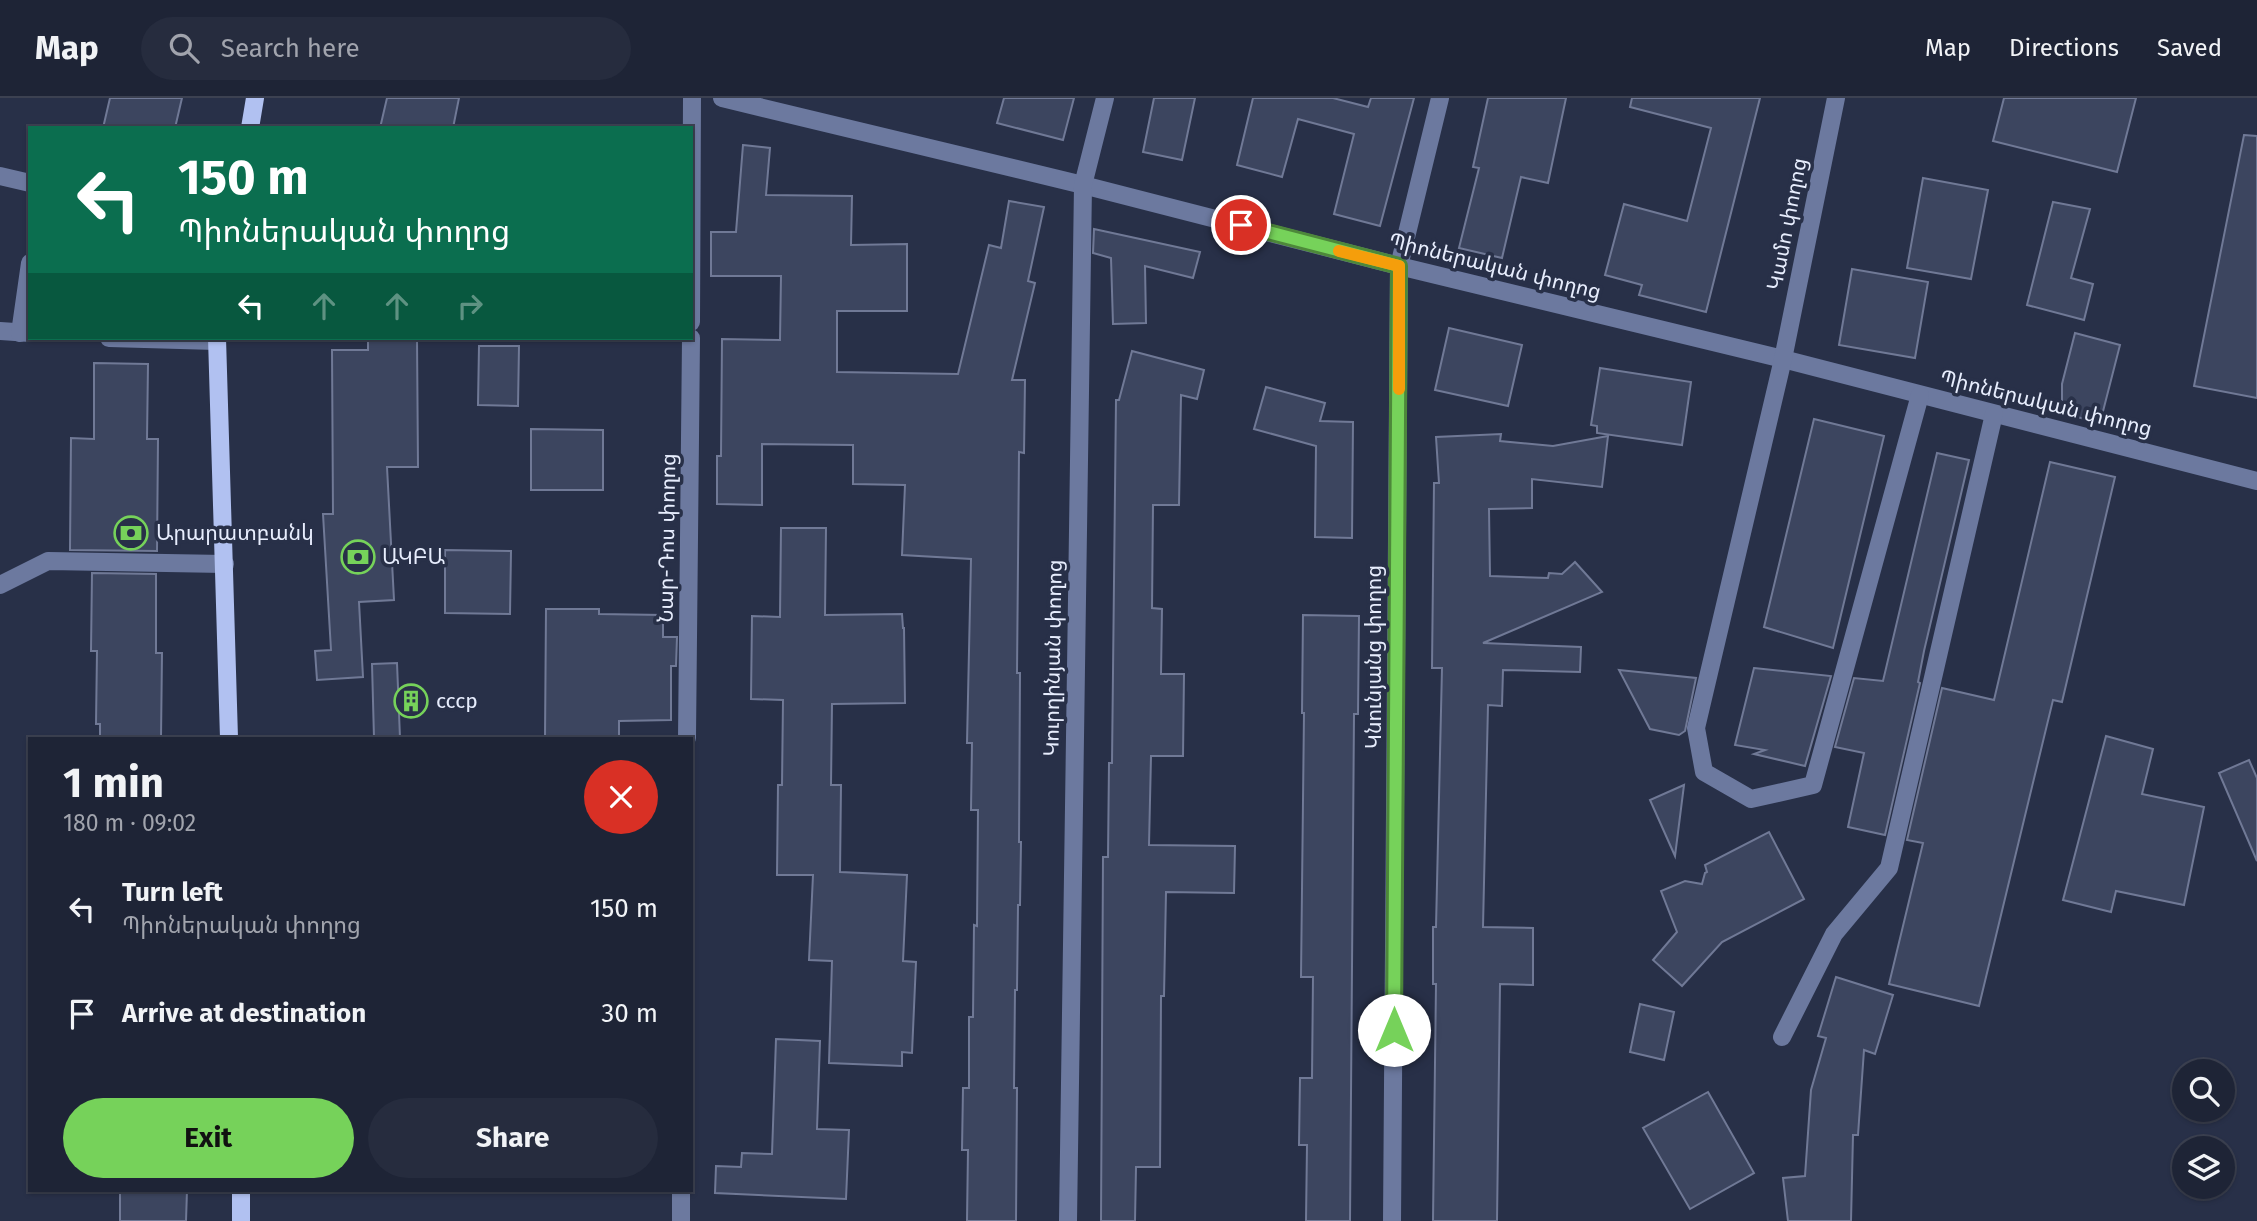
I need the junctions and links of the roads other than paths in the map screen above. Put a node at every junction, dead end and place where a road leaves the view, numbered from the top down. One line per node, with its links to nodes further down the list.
1 (255, 98): 7 (main road)
2 (692, 98): 8 (street)
3 (722, 98): 11 (street, Պիոներական փողոց)
4 (1105, 98): 11 (street, Կուրղինյան փողոց)
5 (1440, 98): 12 (street, Կնունյանց փողոց)
6 (1836, 98): 18 (street, Կամո փողոց)
7 (250, 126)
8 (692, 126)
9 (0, 176): 10 (street)
10 (28, 183)
11 (1083, 185): 12 (street, Պիոներական փողոց); 31 (street, Կուրղինյան փողոց)
12 (1399, 266): 18 (street, Պիոներական փողոց); 32 (street, Կնունյանց փողոց)
13 (28, 290): 15 (street)
14 (0, 331): 15 (street)
15 (25, 333)
16 (216, 340): 22 (main road)
17 (691, 340): 25 (street, Նար-Դոս փողոց)
18 (1783, 359): 19 (street, Պիոներական փողոց); 19 (street, Կամո փողոց)
19 (1920, 394): 20 (street, Պիոներական փողոց)
20 (1994, 414): 21 (street, Պիոներական փողոց); 26 (street)
21 (2257, 481)
22 (225, 564): 23 (street); 24 (main road)
23 (0, 585)
24 (229, 737)
25 (687, 737)
26 (1782, 1037)
27 (241, 1192): 29 (main road)
28 (681, 1192): 30 (street)
29 (242, 1221)
30 (681, 1221)
31 (1068, 1221)
32 (1392, 1221)

